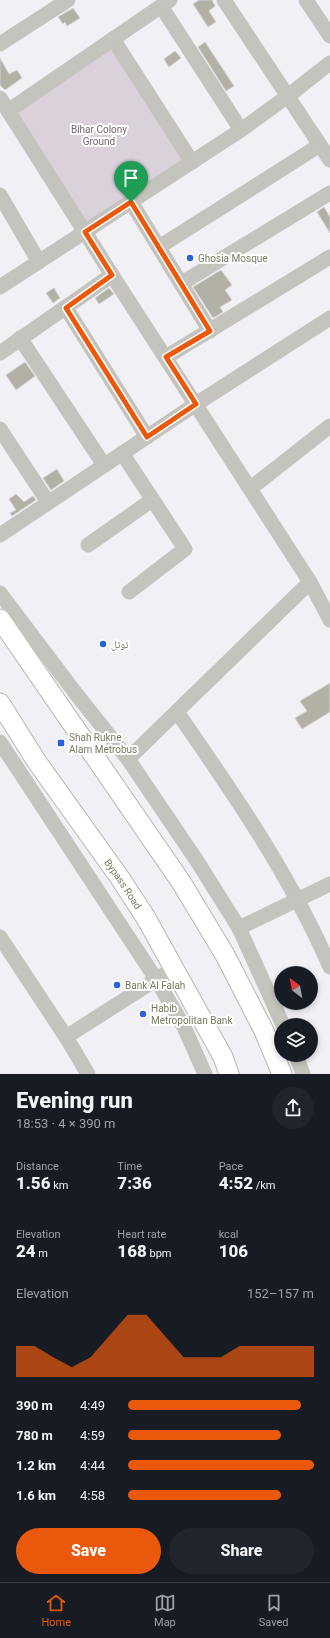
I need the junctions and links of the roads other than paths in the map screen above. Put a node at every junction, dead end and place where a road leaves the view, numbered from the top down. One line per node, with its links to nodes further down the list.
1 (68, 0): 7 (street)
2 (224, 0): 9 (street)
3 (306, 0): 5 (street)
4 (165, 3): 6 (street); 11 (street)
5 (330, 36)
6 (113, 39): 10 (street); 14 (street)
7 (0, 44)
8 (330, 63): 9 (street)
9 (288, 96): 11 (street); 12 (street)
10 (3, 105): 18 (street)
11 (241, 130): 14 (street)
12 (320, 145): 13 (street); 19 (street)
13 (330, 160)
14 (192, 162): 17 (street)
15 (330, 192): 23 (street)
16 (0, 194): 21 (street)
17 (131, 202): 18 (street); 19 (street)
18 (85, 232): 21 (street); 22 (street)
19 (159, 247): 23 (street)
20 (330, 257): 27 (street)
21 (39, 262): 24 (street)
22 (112, 275): 25 (street); 30 (street)
23 (182, 283): 27 (street)
24 (0, 287)
25 (66, 308): 28 (street); 34 (street)
26 (330, 318): 31 (street)
27 (210, 331): 30 (street)
28 (20, 338): 29 (street); 36 (street)
29 (0, 353)
30 (166, 357): 31 (street)
31 (196, 404): 34 (street); 37 (street)
32 (330, 426): 37 (street)
33 (0, 429): 39 (street)
34 (147, 437): 35 (street)
35 (122, 454): 36 (street); 38 (street)
36 (104, 465): 39 (street)
37 (251, 488): 42 (street)
38 (152, 500): 41 (street); 43 (street)
39 (48, 502): 40 (street)
40 (0, 534)
41 (88, 545)
42 (310, 582): 46 (street); 48 (street)
43 (129, 592)
44 (0, 593): 50 (street)
45 (0, 620): 65 (main road)
46 (330, 620)
47 (0, 703): 57 (main road, Bypass Road)
48 (178, 712): 50 (street); 52 (street)
49 (2, 749): 58 (street)
50 (128, 759): 53 (street)
51 (330, 884): 52 (street)
52 (298, 899): 53 (street); 55 (street)
53 (239, 928): 59 (street)
54 (0, 937): 60 (street)
55 (326, 947): 56 (street)
56 (330, 967)
57 (174, 968): 58 (street); 64 (main road, Bypass Road)
58 (156, 979): 60 (street); 63 (street)
59 (280, 1018)
60 (66, 1037): 62 (street)
61 (299, 1062): 66 (street)
62 (88, 1074)
63 (205, 1074)
64 (229, 1074)
65 (282, 1074)
66 (303, 1074)

